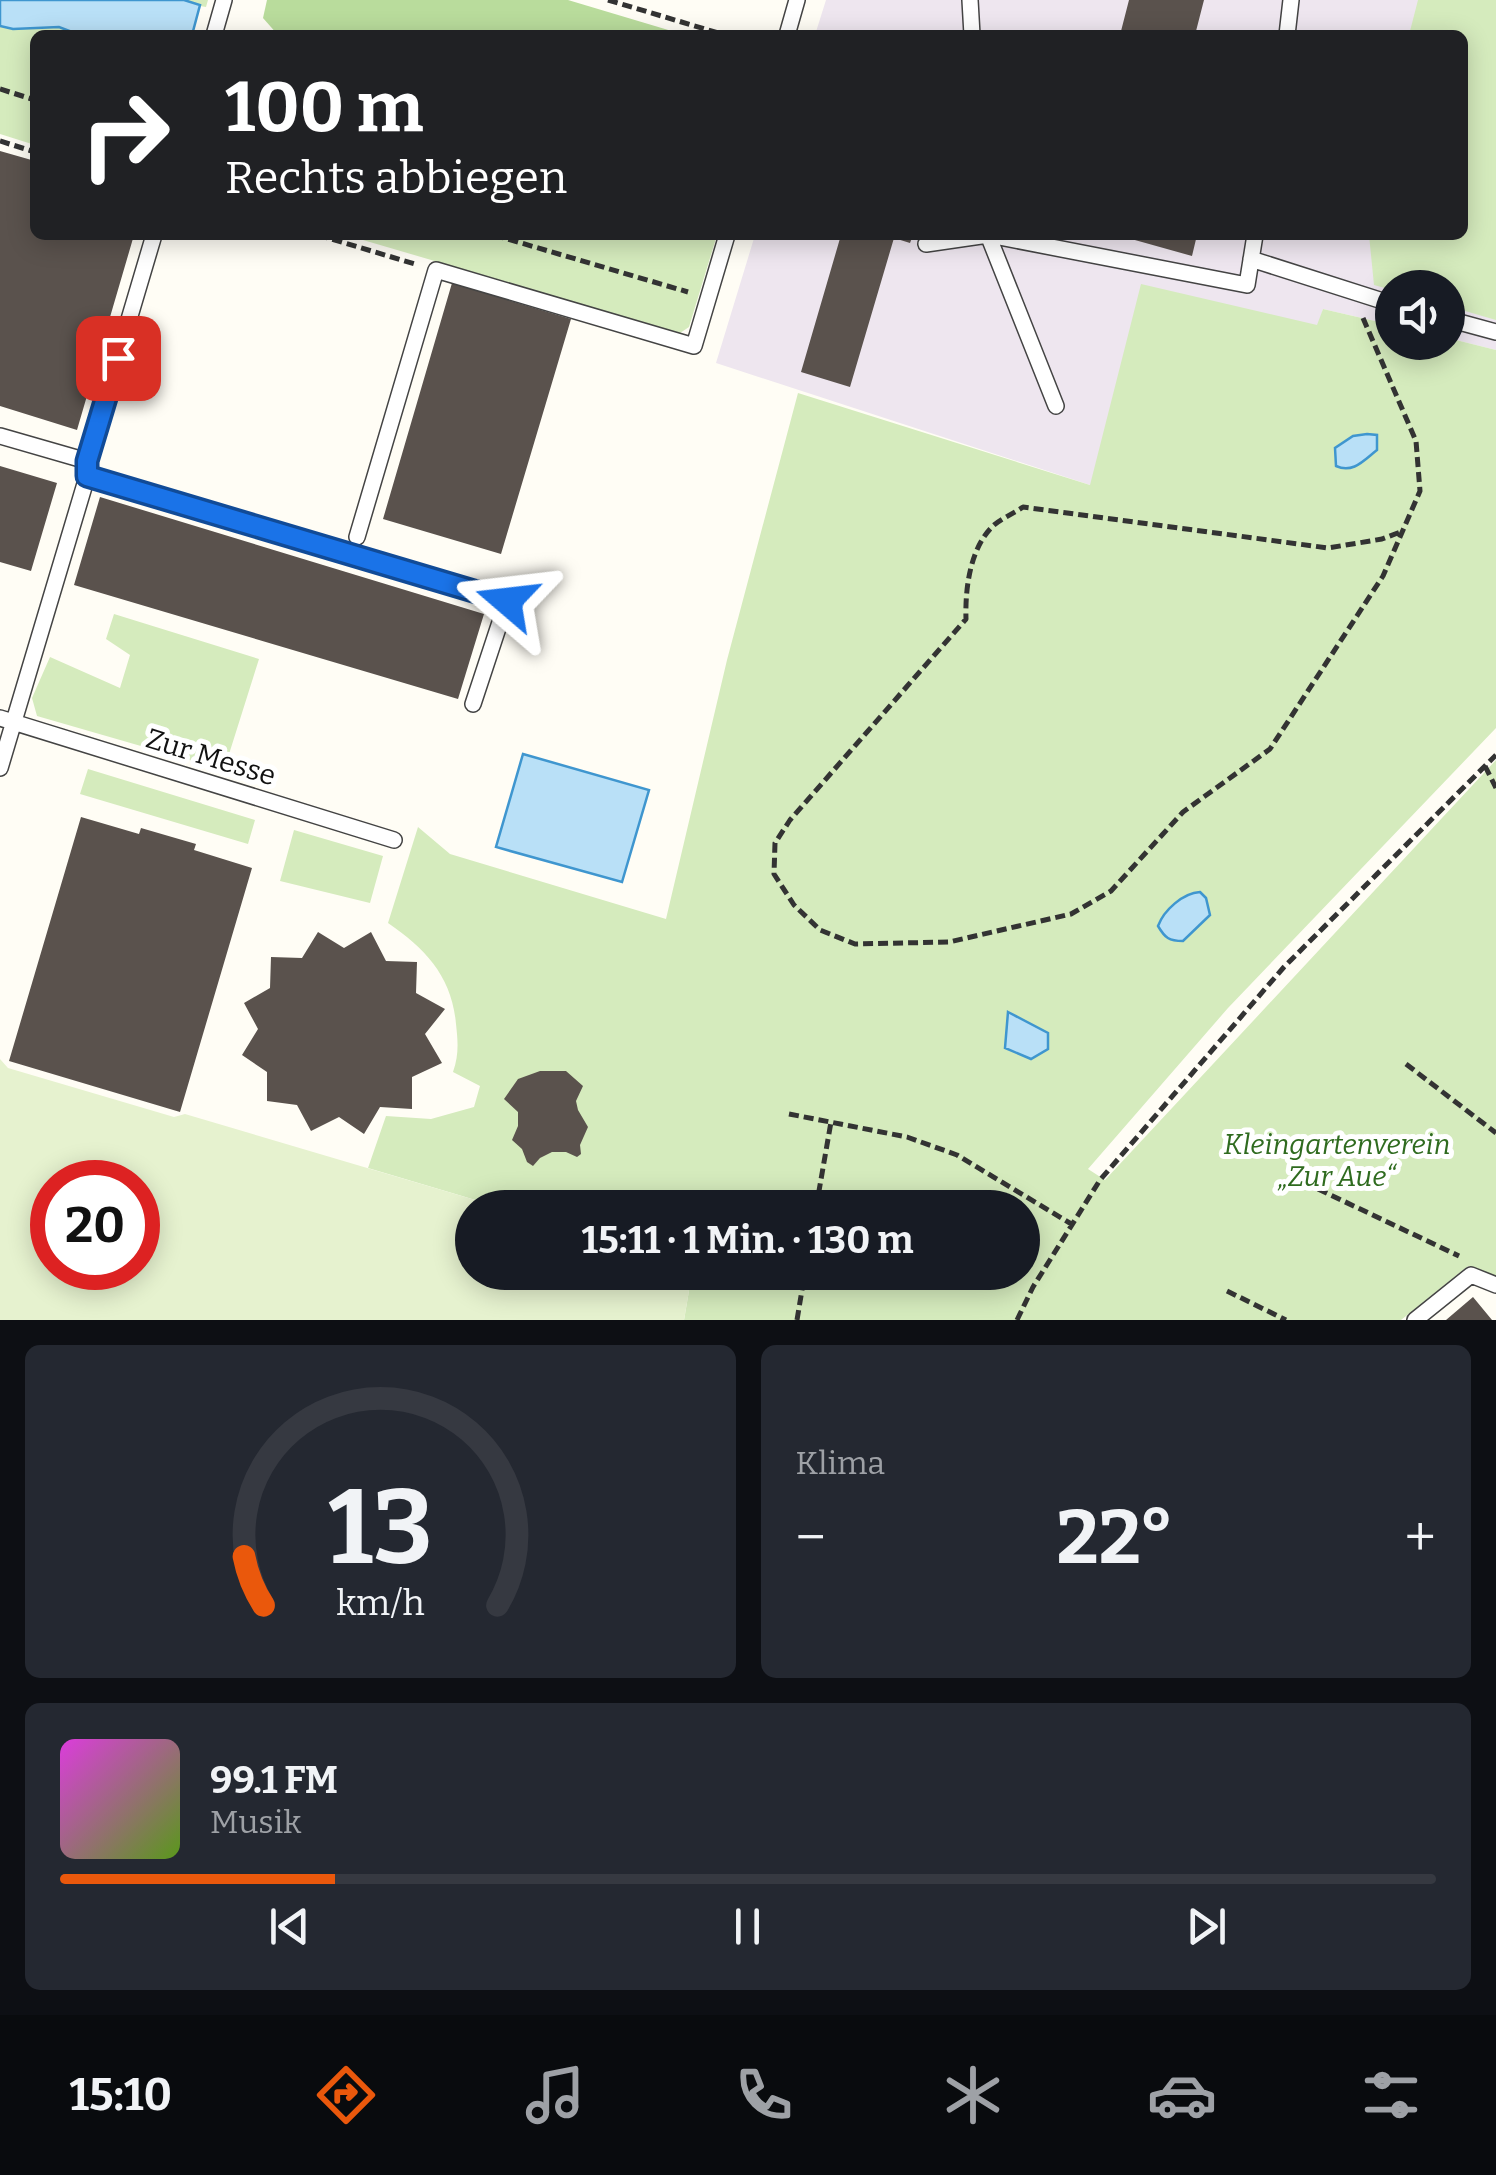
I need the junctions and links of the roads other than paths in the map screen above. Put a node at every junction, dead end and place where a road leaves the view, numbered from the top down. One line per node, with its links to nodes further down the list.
1 (224, 0): 5 (lane)
2 (797, 0): 6 (lane)
3 (970, 0): 7 (lane)
4 (1291, 0): 8 (lane)
5 (215, 30)
6 (788, 30)
7 (972, 30)
8 (1288, 30)
9 (153, 240): 22 (lane)
10 (725, 240): 23 (lane)
11 (954, 240): 15 (lane)
12 (990, 240): 20 (lane)
13 (1014, 240): 16 (lane)
14 (1254, 240): 16 (lane)
15 (926, 244)
16 (1251, 259): 17 (lane)
17 (1375, 299)
18 (1465, 324): 19 (lane)
19 (1496, 332)
20 (1056, 406)
21 (0, 436): 22 (lane)
22 (87, 469): 24 (lane); 25 (lane)
23 (357, 537)
24 (474, 704)
25 (7, 720): 26 (lane); 27 (lane, Zur Messe)
26 (0, 768)
27 (394, 840)
28 (1496, 1285): 29 (lane)
29 (1414, 1320)

